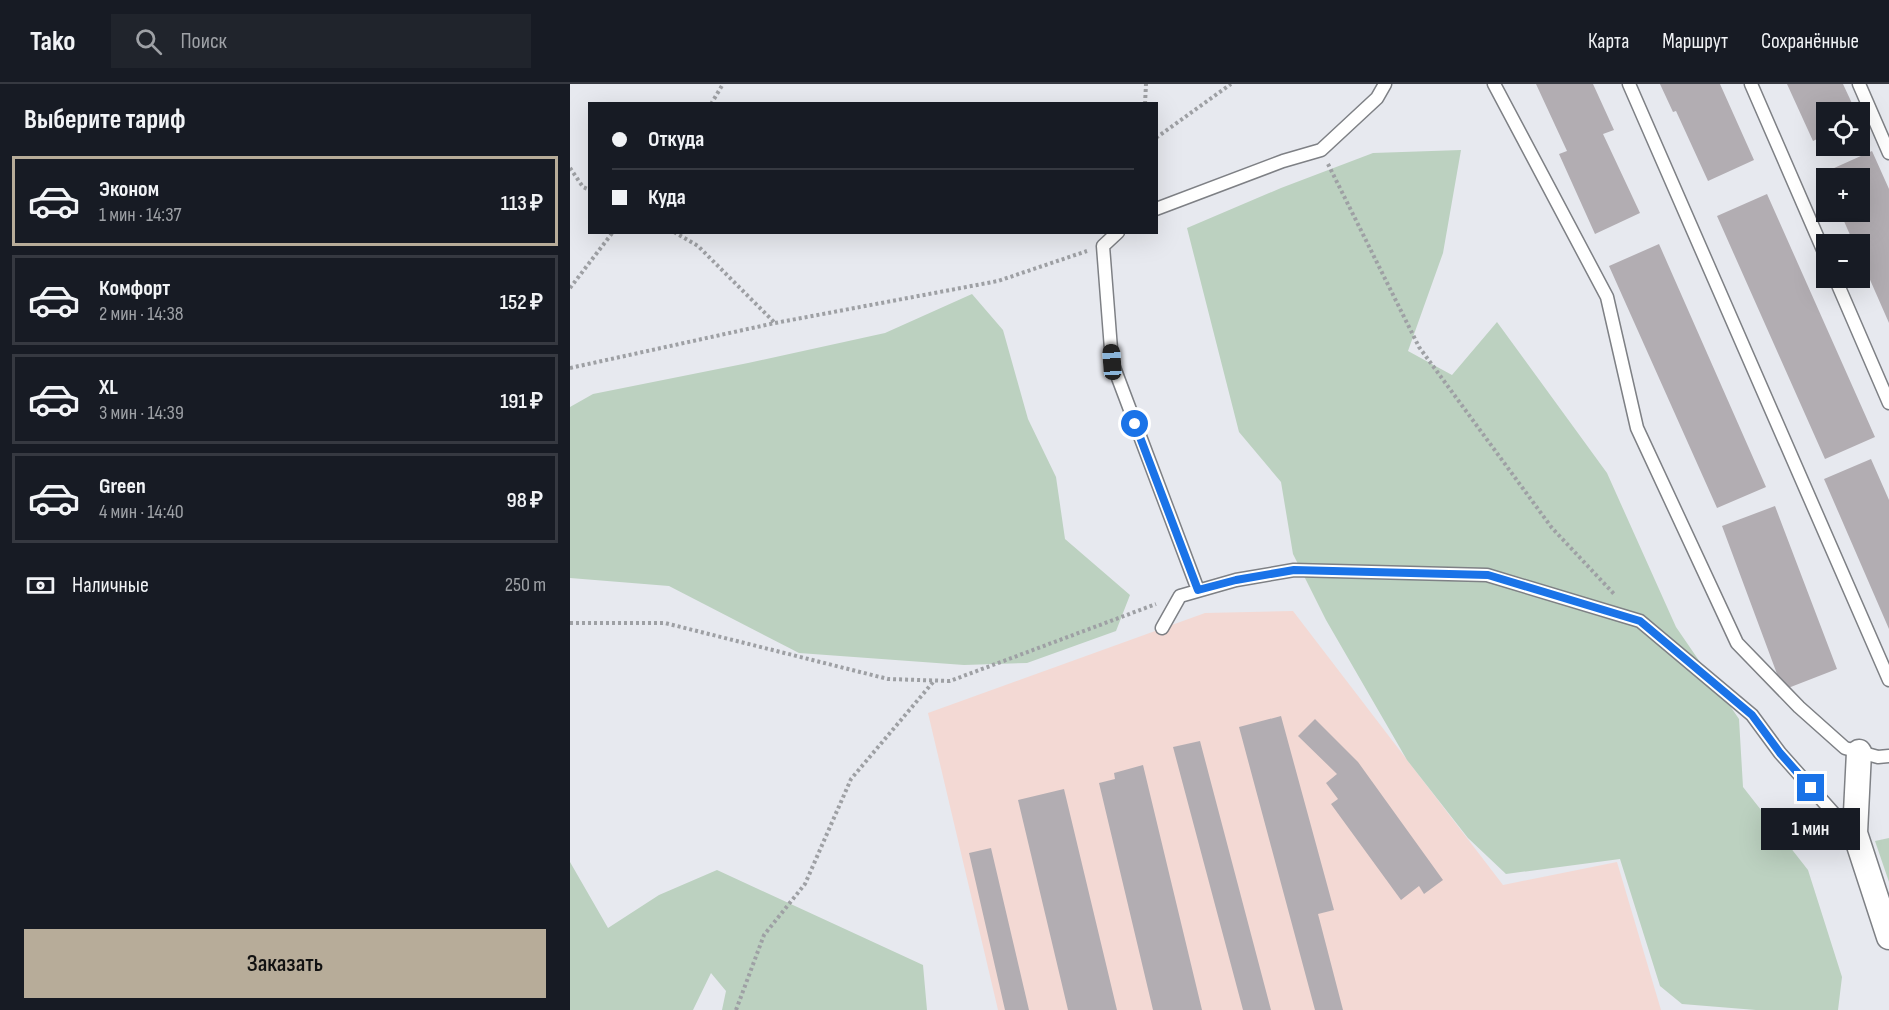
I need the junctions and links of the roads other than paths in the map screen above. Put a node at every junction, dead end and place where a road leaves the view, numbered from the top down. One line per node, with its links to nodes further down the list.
1 (1384, 84): 7 (lane)
2 (1494, 84): 15 (lane)
3 (1629, 84): 14 (lane)
4 (1751, 84): 9 (lane)
5 (1859, 84): 6 (lane)
6 (1889, 153)
7 (1158, 207)
8 (1116, 234): 12 (lane)
9 (1816, 235)
10 (1839, 288): 11 (lane)
11 (1889, 403)
12 (1198, 590): 13 (lane); 17 (lane)
13 (1162, 628)
14 (1889, 680)
15 (1859, 752): 16 (lane); 17 (street)
16 (1889, 756)
17 (1857, 839): 18 (street)
18 (1889, 936)

